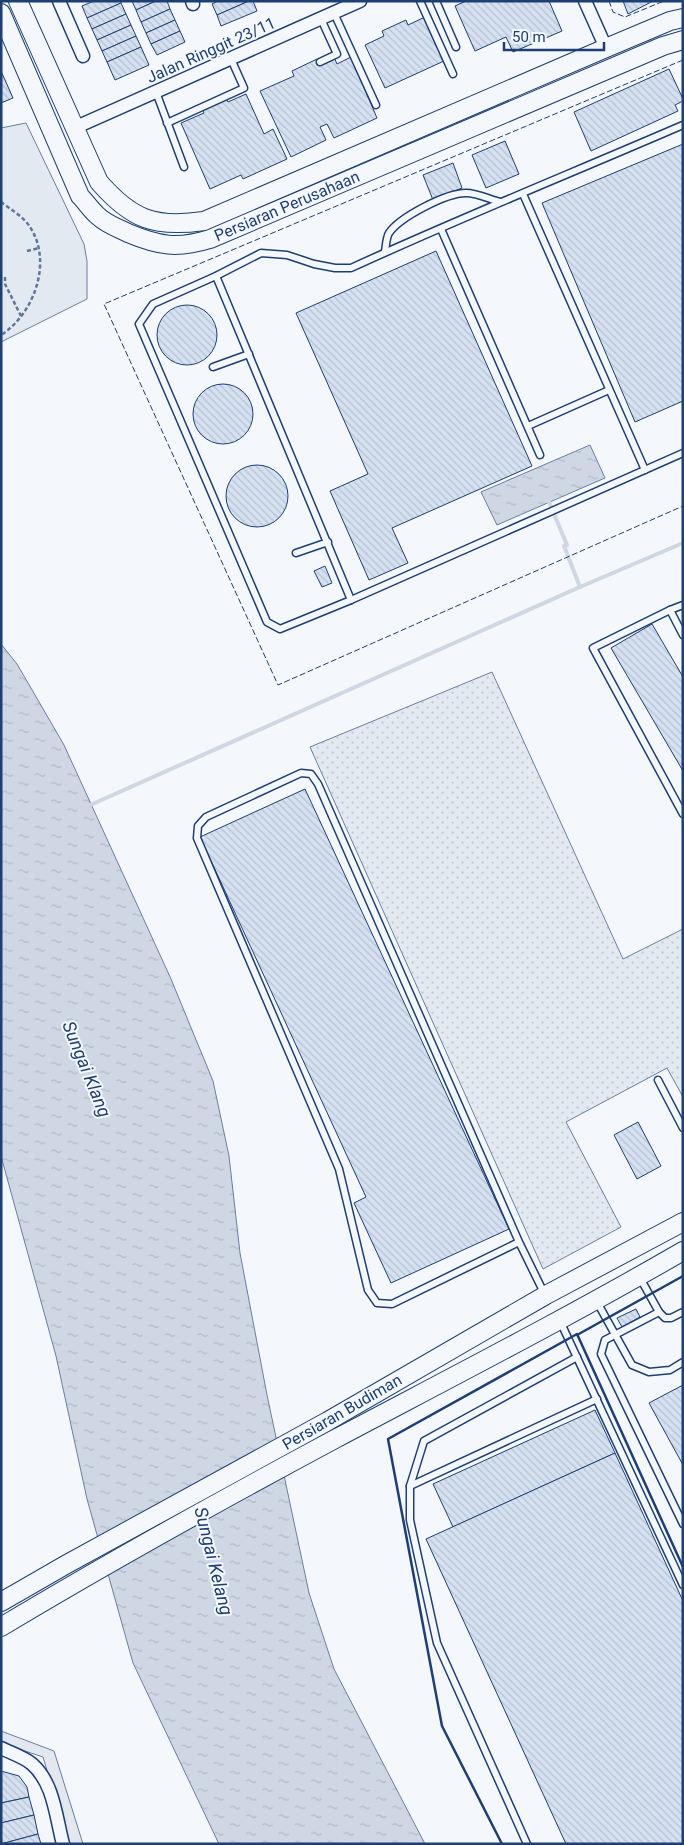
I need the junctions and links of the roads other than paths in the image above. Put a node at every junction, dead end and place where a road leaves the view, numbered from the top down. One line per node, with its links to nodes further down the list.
1 (59, 1): 14 (street)
2 (360, 1): 7 (street, Jalan Ringgit 23/11)
3 (420, 1): 17 (lane)
4 (436, 1): 12 (lane)
5 (585, 1): 13 (street)
6 (21, 7): 9 (street); 22 (main road, Persiaran Perusahaan)
7 (334, 13): 10 (street, Jalan Ringgit 23/11); 19 (lane)
8 (683, 18): 13 (main road, Persiaran Perusahaan)
9 (2, 19): 11 (main road, Persiaran Perusahaan)
10 (321, 19): 15 (street, Jalan Ringgit 23/11); 16 (lane)
11 (683, 40)
12 (456, 47)
13 (606, 48): 22 (main road, Persiaran Perusahaan)
14 (83, 56)
15 (231, 59): 18 (street, Jalan Ringgit 23/11); 20 (lane)
16 (320, 62)
17 (453, 74)
18 (156, 92): 20 (lane); 22 (street, Jalan Ringgit 23/11)
19 (376, 105)
20 (167, 123): 23 (lane)
21 (683, 125): 24 (lane)
22 (74, 128)
23 (184, 167)
24 (523, 194): 25 (lane); 31 (lane)
25 (500, 202): 26 (lane); 27 (lane)
26 (441, 229): 27 (lane); 32 (lane)
27 (385, 252): 28 (lane)
28 (216, 276): 29 (lane); 38 (lane)
29 (250, 354): 30 (lane); 36 (lane)
30 (213, 367)
31 (609, 390): 32 (lane); 35 (lane)
32 (528, 426): 34 (lane)
33 (683, 453): 35 (lane)
34 (540, 455)
35 (645, 470): 38 (lane)
36 (328, 542): 37 (lane); 38 (lane)
37 (296, 553)
38 (351, 600)
39 (683, 605): 40 (lane)
40 (670, 610): 41 (lane); 42 (lane)
41 (683, 635)
42 (683, 814)
43 (658, 1080): 44 (lane)
44 (683, 1128)
45 (683, 1222): 49 (main road, Persiaran Budiman)
46 (518, 1242): 46 (lane); 49 (lane)
47 (683, 1250): 48 (main road, Persiaran Budiman)
48 (639, 1276): 50 (main road, Persiaran Budiman); 51 (lane)
49 (546, 1296): 61 (main road, Persiaran Budiman)
50 (596, 1300): 53 (main road, Persiaran Budiman); 54 (lane)
51 (659, 1312): 52 (lane); 54 (lane)
52 (683, 1312)
53 (560, 1320): 55 (lane); 62 (main road, Persiaran Budiman)
54 (615, 1334): 56 (lane); 59 (lane)
55 (577, 1357): 57 (lane); 58 (lane)
56 (683, 1362)
57 (597, 1399): 58 (lane); 60 (lane)
58 (410, 1486): 65 (lane)
59 (683, 1524)
60 (683, 1585)
61 (1, 1602)
62 (1, 1627)
63 (1, 1748): 64 (street)
64 (62, 1844)
65 (527, 1844)

